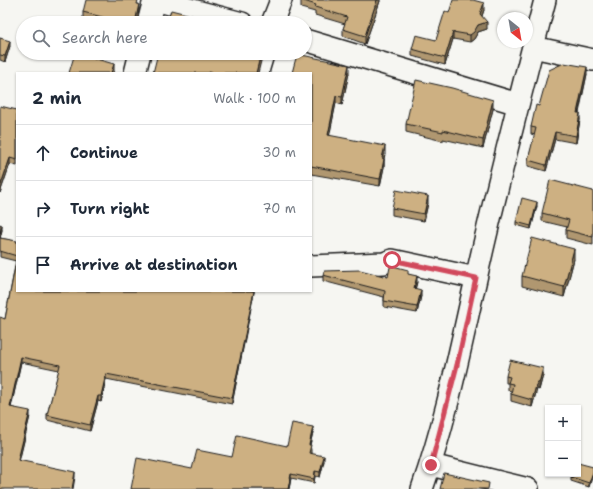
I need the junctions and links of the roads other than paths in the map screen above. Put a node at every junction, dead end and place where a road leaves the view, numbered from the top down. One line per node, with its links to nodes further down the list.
1 (155, 0): 4 (street); 5 (street)
2 (281, 0): 6 (street)
3 (545, 0): 8 (street)
4 (150, 16)
5 (216, 16)
6 (275, 16)
7 (312, 42): 15 (street)
8 (533, 47): 12 (street)
9 (533, 48): 15 (street)
10 (138, 60): 13 (street)
11 (285, 60): 14 (street)
12 (593, 60)
13 (135, 72)
14 (281, 72)
15 (518, 104): 17 (street)
16 (312, 266): 17 (street)
17 (476, 278): 18 (street)
18 (431, 465): 19 (street); 20 (street)
19 (422, 489)
20 (528, 489)

